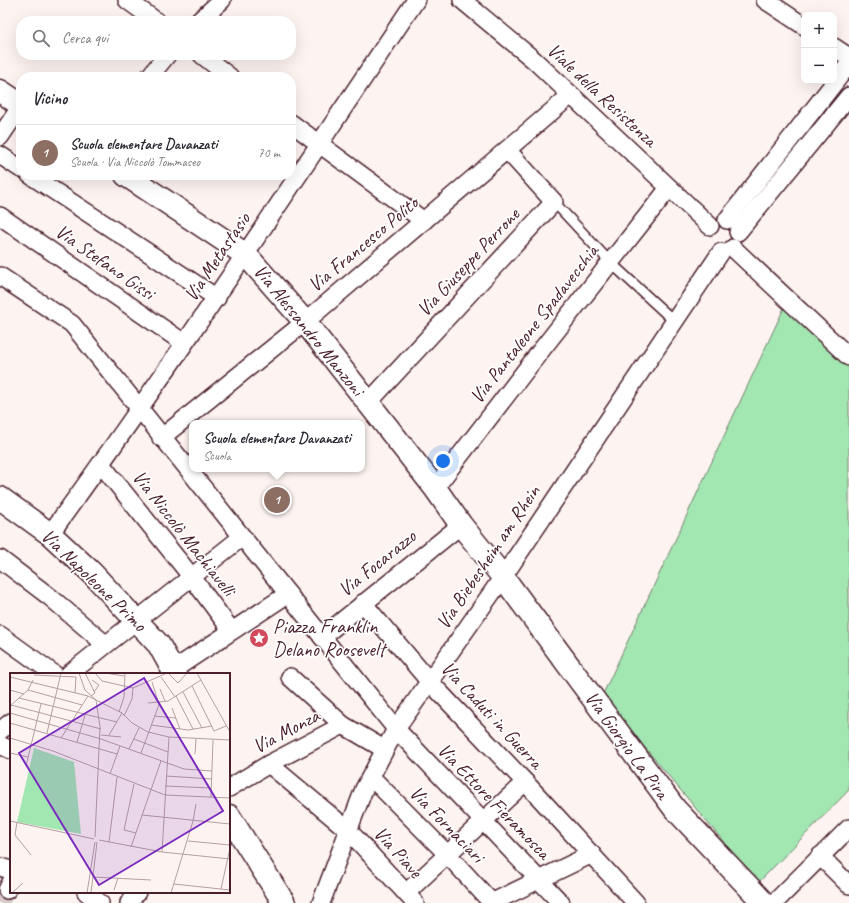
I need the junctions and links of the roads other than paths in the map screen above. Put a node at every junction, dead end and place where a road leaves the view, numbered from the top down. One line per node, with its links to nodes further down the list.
1 (127, 0): 6 (street)
2 (222, 0): 7 (street)
3 (416, 0): 23 (street, Via Metastasio)
4 (462, 0): 17 (street, Viale della Resistenza)
5 (766, 0): 8 (street)
6 (149, 16)
7 (204, 16)
8 (801, 24)
9 (836, 48): 10 (street)
10 (849, 57)
11 (163, 60): 14 (street)
12 (208, 60): 15 (street)
13 (849, 64): 36 (street)
14 (153, 72)
15 (224, 72)
16 (0, 92): 19 (street)
17 (571, 96): 24 (street, Via Francesco Polito); 31 (street, Viale della Resistenza)
18 (849, 96): 36 (street)
19 (16, 102)
20 (16, 113): 22 (street)
21 (296, 127): 23 (street)
22 (0, 137)
23 (318, 144): 27 (street, Via Metastasio); 34 (street)
24 (508, 150): 32 (street); 34 (street, Via Francesco Polito)
25 (0, 155): 26 (street)
26 (16, 166)
27 (296, 178)
28 (38, 180): 41 (street)
29 (134, 180): 38 (street, Via Alessandro Manzoni)
30 (295, 180): 38 (street, Via Metastasio)
31 (669, 188): 35 (street, Viale della Resistenza); 39 (street, Via Pantaleone Spadavecchia)
32 (554, 202): 39 (lane); 46 (street, Via Giuseppe Perrone)
33 (0, 216): 44 (street, Via Stefano Gissi)
34 (424, 222): 43 (street, Via Francesco Polito)
35 (710, 226): 36 (street); 37 (street)
36 (732, 226): 37 (street)
37 (727, 250): 42 (street, Via Biebesheim am Rhein); 45 (street)
38 (246, 255): 41 (street, Via Metastasio); 43 (street, Via Alessandro Manzoni)
39 (610, 262): 42 (lane); 50 (street, Via Pantaleone Spadavecchia)
40 (0, 276): 47 (street, Via Ettore Fieramosca)
41 (217, 298): 44 (street, Via Metastasio)
42 (674, 321): 57 (street, Via Biebesheim am Rhein)
43 (305, 322): 46 (street, Via Alessandro Manzoni); 48 (street, Via Francesco Polito)
44 (184, 344): 47 (street, Via Metastasio)
45 (849, 357)
46 (368, 402): 50 (street, Via Alessandro Manzoni)
47 (139, 408): 48 (street, Via Ettore Fieramosca); 49 (street, Via Metastasio)
48 (161, 438): 54 (street, Via Ettore Fieramosca)
49 (101, 464): 53 (street, Via Metastasio); 56 (street, Via Niccolò Machiavelli)
50 (435, 488): 52 (street, Via Alessandro Manzoni)
51 (0, 498): 53 (street, Via Napoleone Primo)
52 (461, 525): 57 (street, Via Alessandro Manzoni); 59 (street, Via Focarazzo)
53 (50, 534): 60 (street, Via Napoleone Primo)
54 (242, 537): 56 (street); 58 (street, Via Ettore Fieramosca)
55 (0, 559): 64 (street)
56 (191, 576): 60 (street); 61 (street, Via Niccolò Machiavelli)
57 (503, 577): 69 (street, Via Biebesheim am Rhein); 102 (street, Via Giorgio La Pira)
58 (288, 594): 61 (street); 63 (street, Via Ettore Fieramosca)
59 (363, 603): 63 (street, Via Focarazzo); 69 (street, Via Caduti in Guerra)
60 (138, 621): 64 (street); 65 (street, Via Napoleone Primo)
61 (232, 630): 65 (street)
62 (0, 635): 66 (street)
63 (322, 637): 72 (street, Via Ettore Fieramosca)
64 (105, 644): 67 (street)
65 (174, 672)
66 (53, 673)
67 (70, 673)
68 (290, 677): 71 (street)
69 (429, 681): 72 (street, Via Biebesheim am Rhein); 79 (street, Via Caduti in Guerra)
70 (10, 723): 73 (street)
71 (343, 725): 75 (street); 77 (street, Via Monza)
72 (396, 729): 75 (street, Via Biebesheim am Rhein); 82 (street, Via Ettore Fieramosca)
73 (0, 731)
74 (0, 745): 76 (street)
75 (384, 749): 78 (street, Via Biebesheim am Rhein)
76 (10, 750)
77 (269, 764): 80 (street, Via Monza); 84 (street, Via Piave)
78 (371, 776): 84 (street, Via Biebesheim am Rhein); 85 (street, Via Fornaciari)
79 (525, 782): 82 (street); 86 (street, Via Caduti in Guerra)
80 (230, 787)
81 (230, 818): 97 (street)
82 (483, 821): 85 (street); 90 (street, Via Ettore Fieramosca)
83 (849, 828): 87 (street)
84 (348, 830): 94 (street, Via Piave); 98 (street, Via Biebesheim am Rhein)
85 (447, 854): 94 (street); 99 (street, Via Fornaciari)
86 (592, 854): 90 (street); 101 (street, Via Caduti in Guerra)
87 (820, 856): 91 (street); 103 (street)
88 (0, 867): 89 (street)
89 (10, 870)
90 (539, 879): 99 (street); 100 (street, Via Ettore Fieramosca)
91 (849, 885)
92 (87, 893): 95 (street)
93 (136, 893): 96 (street)
94 (410, 898)
95 (100, 903)
96 (129, 903)
97 (284, 903)
98 (320, 903)
99 (491, 903)
100 (561, 903)
101 (636, 903)
102 (764, 903)
103 (774, 903)

